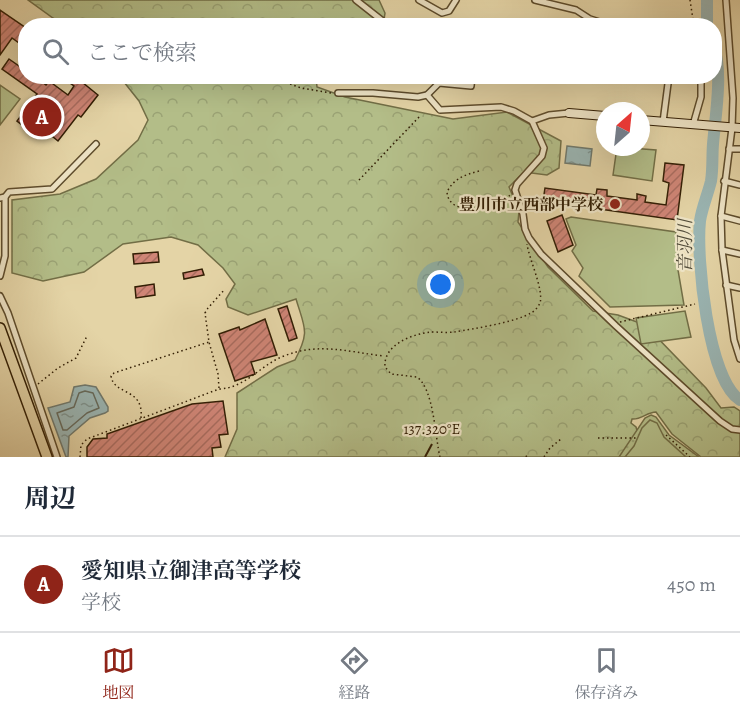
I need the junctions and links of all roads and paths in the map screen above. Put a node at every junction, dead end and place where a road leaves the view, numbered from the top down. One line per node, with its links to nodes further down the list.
1 (356, 0): 7 (street)
2 (419, 0): 3 (street)
3 (456, 0)
4 (535, 0): 8 (street)
5 (690, 0): 9 (path)
6 (726, 0): 25 (street)
7 (379, 18)
8 (588, 18)
9 (693, 18)
10 (290, 84): 16 (path)
11 (438, 84): 17 (street)
12 (450, 84): 13 (street)
13 (471, 84)
14 (668, 84): 23 (street)
15 (701, 84): 24 (street)
16 (338, 93): 17 (street)
17 (427, 95): 21 (street)
18 (569, 113): 19 (street); 21 (street)
19 (596, 115)
20 (420, 116): 30 (path)
21 (532, 121): 33 (street)
22 (650, 121): 23 (street)
23 (663, 122): 24 (street)
24 (695, 125): 25 (street)
25 (736, 128): 27 (street)
26 (96, 144): 34 (street)
27 (729, 149): 28 (street); 31 (street)
28 (740, 149)
29 (479, 171): 33 (path)
30 (359, 180)
31 (724, 182): 32 (street); 35 (street)
32 (740, 186)
33 (515, 190): 37 (street)
34 (2, 197): 40 (street)
35 (721, 216): 36 (street); 38 (street)
36 (740, 221)
37 (525, 229): 48 (street); 53 (path)
38 (722, 250): 39 (street); 41 (street)
39 (740, 254)
40 (0, 276)
41 (726, 285): 42 (street); 46 (street)
42 (740, 288)
43 (225, 289): 52 (path)
44 (0, 296): 56 (street)
45 (695, 304): 48 (path)
46 (732, 320): 47 (street); 54 (street)
47 (740, 322)
48 (614, 324): 58 (street)
49 (0, 328): 64 (highway)
50 (87, 336): 56 (path)
51 (0, 342): 64 (highway)
52 (209, 342): 55 (path); 57 (path)
53 (386, 356): 55 (path); 67 (path)
54 (739, 356)
55 (219, 389): 57 (path)
56 (33, 390): 65 (street)
57 (141, 419): 66 (path)
58 (740, 430)
59 (666, 435): 70 (path)
60 (598, 438): 61 (path)
61 (637, 438)
62 (561, 439): 69 (path)
63 (528, 453): 68 (path)
64 (45, 457)
65 (57, 457)
66 (80, 457)
67 (440, 457)
68 (526, 457)
69 (544, 457)
70 (690, 457)

